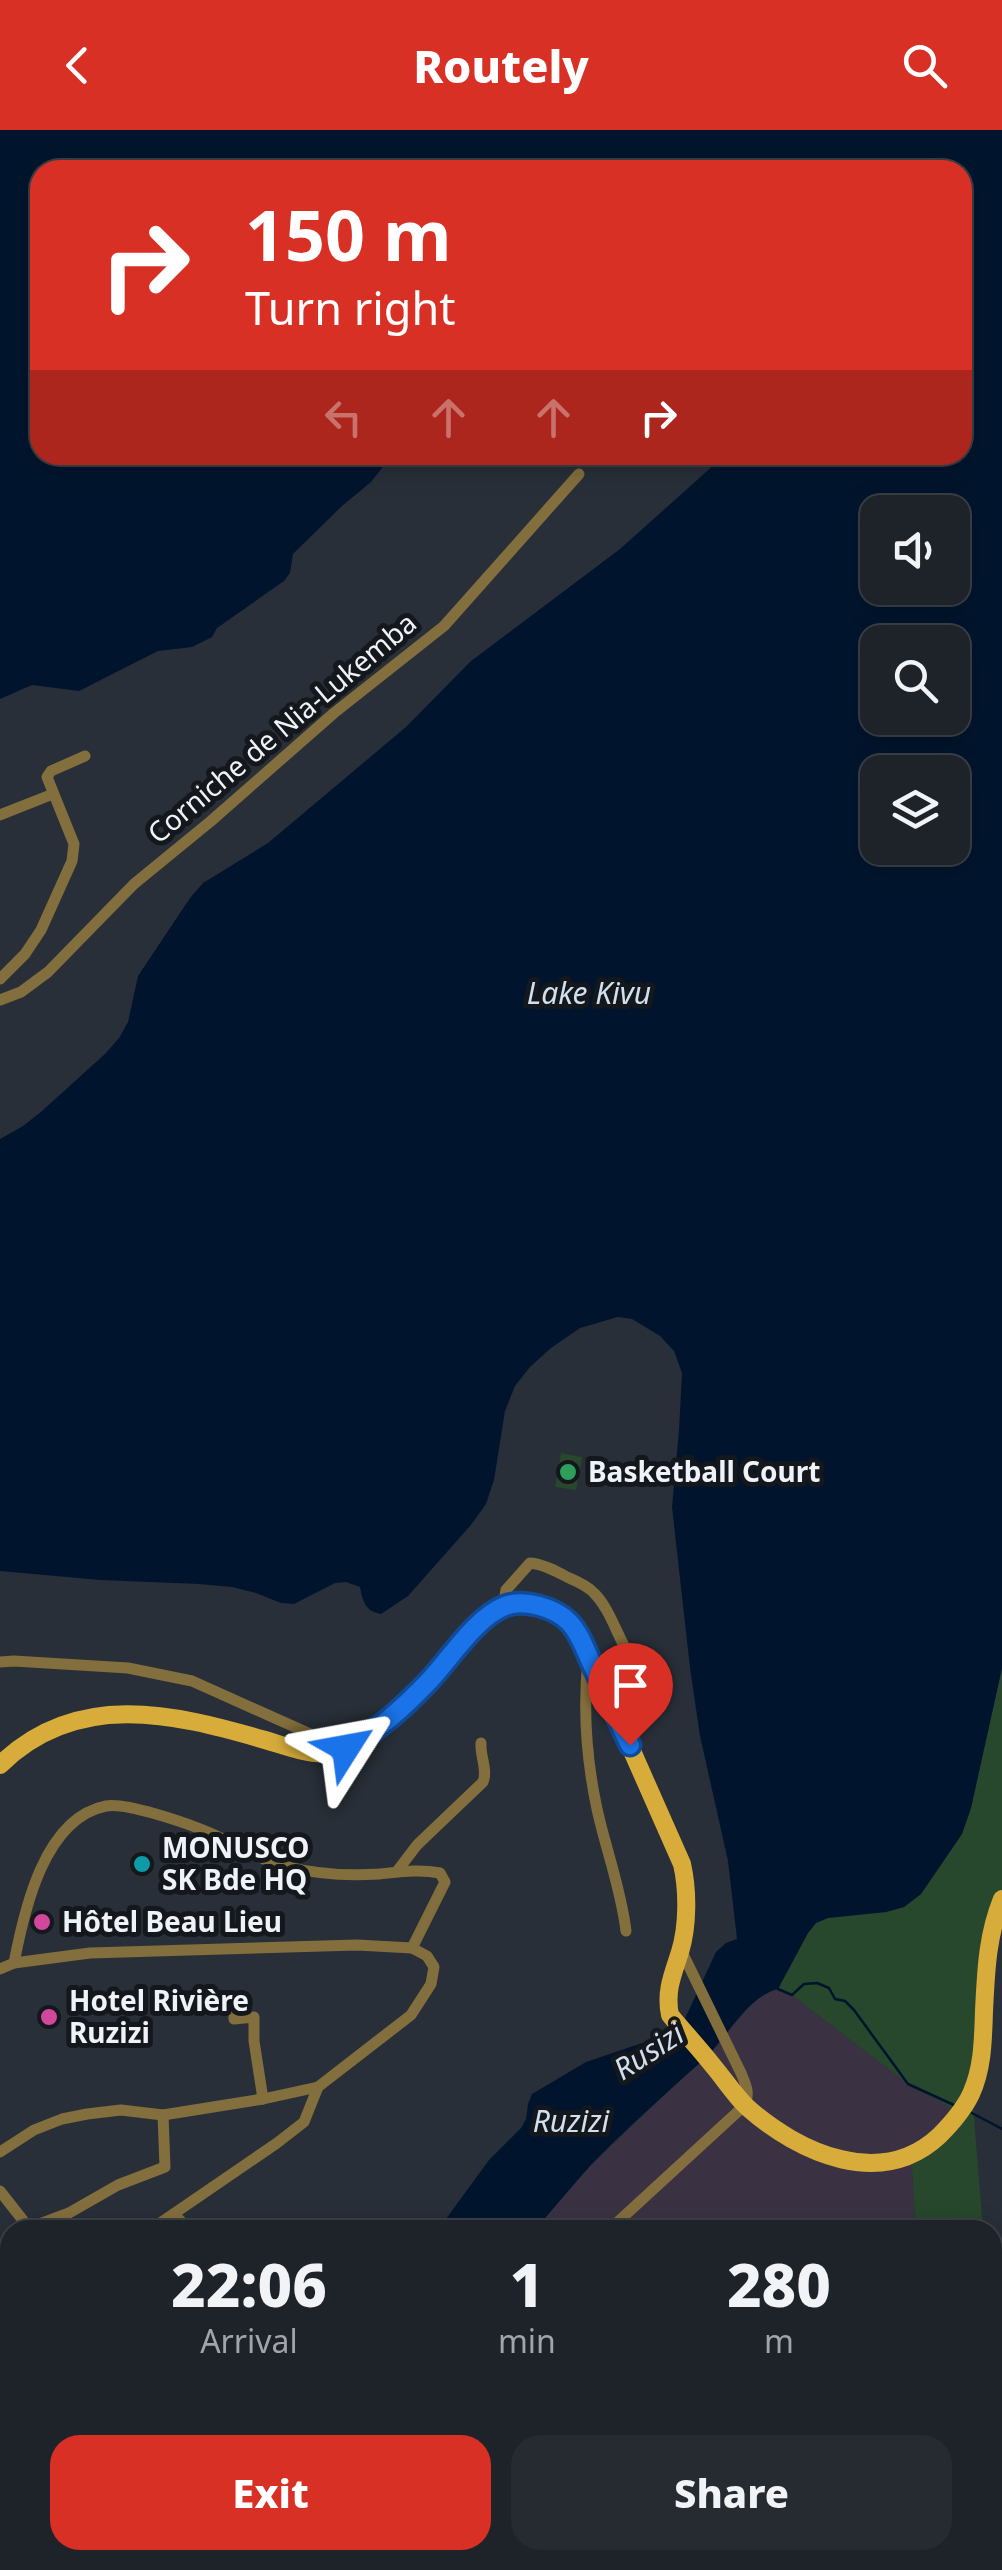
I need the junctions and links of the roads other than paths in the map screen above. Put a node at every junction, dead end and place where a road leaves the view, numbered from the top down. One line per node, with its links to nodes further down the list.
1 (579, 474): 6 (street, Corniche de Nia-Lukemba)
2 (85, 756): 3 (street)
3 (54, 794): 4 (street); 5 (street)
4 (0, 815)
5 (2, 974)
6 (0, 1000)
7 (503, 1607): 8 (main road); 10 (street); 12 (main road)
8 (588, 1656): 16 (street); 18 (main road)
9 (0, 1662): 12 (street)
10 (644, 1674)
11 (481, 1742): 14 (street)
12 (332, 1754): 13 (main road)
13 (0, 1765)
14 (398, 1870): 17 (street); 19 (street)
15 (1002, 1899): 24 (main road)
16 (626, 1931)
17 (412, 1948): 19 (street); 22 (street)
18 (681, 1950): 24 (street); 24 (main road)
19 (14, 1963): 20 (street)
20 (0, 1969)
21 (211, 2010): 23 (street)
22 (318, 2087): 23 (street); 28 (street)
23 (263, 2100): 25 (street)
24 (745, 2105): 33 (street)
25 (163, 2116): 26 (street); 30 (street)
26 (0, 2152)
27 (0, 2190): 29 (street)
28 (174, 2214): 31 (street); 32 (street)
29 (24, 2220)
30 (51, 2220)
31 (165, 2220)
32 (180, 2220)
33 (620, 2220)

